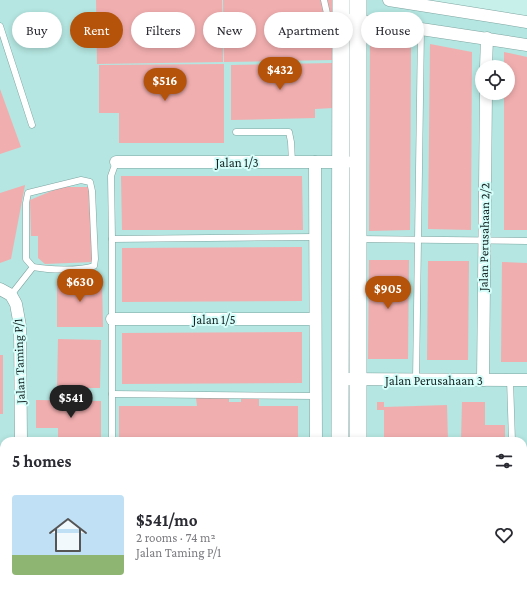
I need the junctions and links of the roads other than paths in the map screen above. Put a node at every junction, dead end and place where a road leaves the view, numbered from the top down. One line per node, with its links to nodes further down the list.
1 (324, 0): 5 (lane)
2 (342, 0): 6 (street)
3 (358, 0): 7 (street)
4 (389, 0): 10 (street)
5 (330, 12)
6 (339, 12)
7 (358, 21): 8 (street); 9 (street); 25 (street)
8 (361, 21)
9 (353, 22)
10 (527, 22)
11 (0, 26): 19 (lane)
12 (424, 29): 13 (street)
13 (487, 38): 14 (street); 17 (street)
14 (527, 45)
15 (337, 48): 24 (street)
16 (421, 48): 29 (lane)
17 (486, 60)
18 (486, 100): 30 (street, Jalan Perusahaan 2/2)
19 (32, 125)
20 (236, 132): 22 (lane)
21 (116, 162): 22 (street, Jalan 1/3); 27 (lane)
22 (292, 162): 23 (street, Jalan 1/3)
23 (315, 162): 24 (street, Jalan 1/3); 26 (street)
24 (341, 162): 25 (street, Jalan 1/3); 36 (street)
25 (359, 162): 28 (street)
26 (315, 237): 27 (lane); 35 (street)
27 (112, 239): 34 (lane)
28 (359, 239): 29 (lane); 37 (street)
29 (418, 240): 30 (lane); 38 (lane)
30 (484, 240): 31 (lane); 39 (street, Jalan Perusahaan 2/2)
31 (527, 241)
32 (33, 268): 32 (lane); 33 (lane)
33 (5, 292): 44 (street, Jalan Taming P/1)
34 (112, 319): 35 (street, Jalan 1/5); 42 (lane)
35 (315, 319): 43 (street)
36 (340, 379): 37 (street, Jalan Perusahaan 3); 47 (street)
37 (359, 379): 38 (street, Jalan Perusahaan 3); 48 (street)
38 (416, 380): 39 (street, Jalan Perusahaan 3)
39 (483, 380): 40 (street, Jalan Perusahaan 3)
40 (510, 380): 41 (street, Jalan Perusahaan 3); 49 (lane)
41 (527, 380)
42 (112, 394): 43 (lane); 45 (lane)
43 (316, 396): 46 (street)
44 (20, 437)
45 (112, 437)
46 (316, 437)
47 (340, 437)
48 (358, 437)
49 (512, 437)

